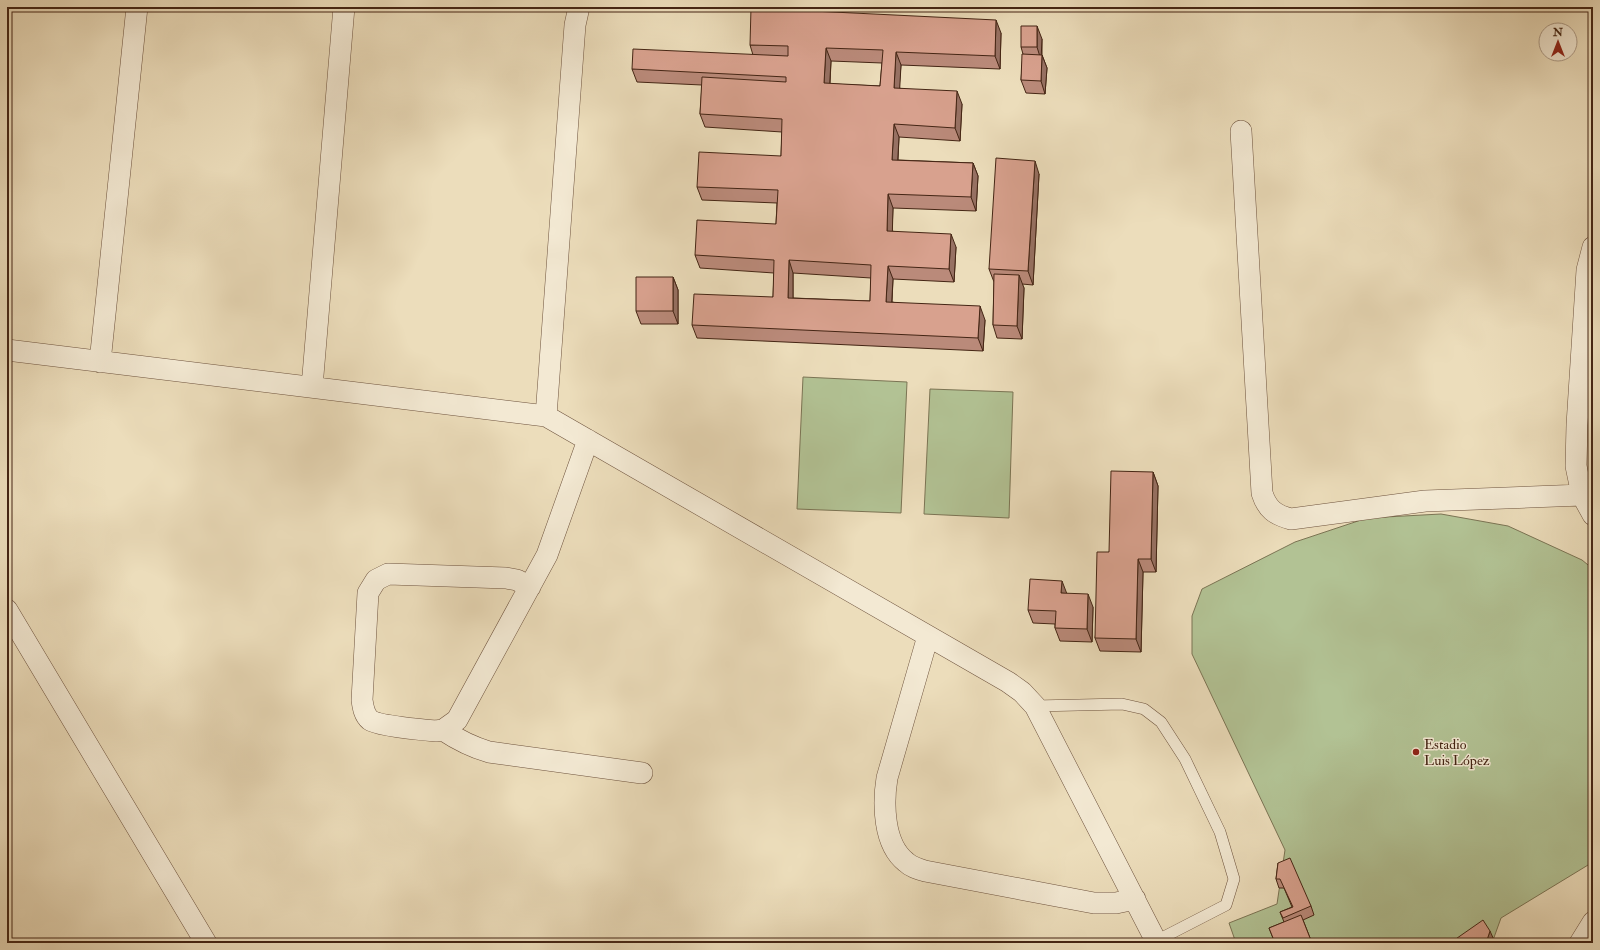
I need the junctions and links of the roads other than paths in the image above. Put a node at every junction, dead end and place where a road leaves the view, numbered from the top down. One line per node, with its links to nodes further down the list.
1 (137, 7): 7 (street)
2 (344, 7): 8 (street)
3 (579, 7): 9 (street)
4 (1241, 131): 11 (street)
5 (1593, 247): 11 (street)
6 (7, 350): 7 (street)
7 (100, 362): 8 (street)
8 (312, 387): 9 (street)
9 (546, 416): 10 (street)
10 (588, 440): 13 (street); 15 (street)
11 (1582, 495): 12 (street)
12 (1593, 515)
13 (530, 587): 17 (street); 17 (street)
14 (7, 610): 22 (street)
15 (928, 636): 16 (street); 19 (street)
16 (1035, 706): 19 (street); 21 (lane)
17 (443, 730): 18 (street)
18 (642, 773)
19 (1135, 899): 21 (street)
20 (1593, 922): 23 (street)
21 (1157, 942)
22 (206, 943)
23 (1580, 943)

